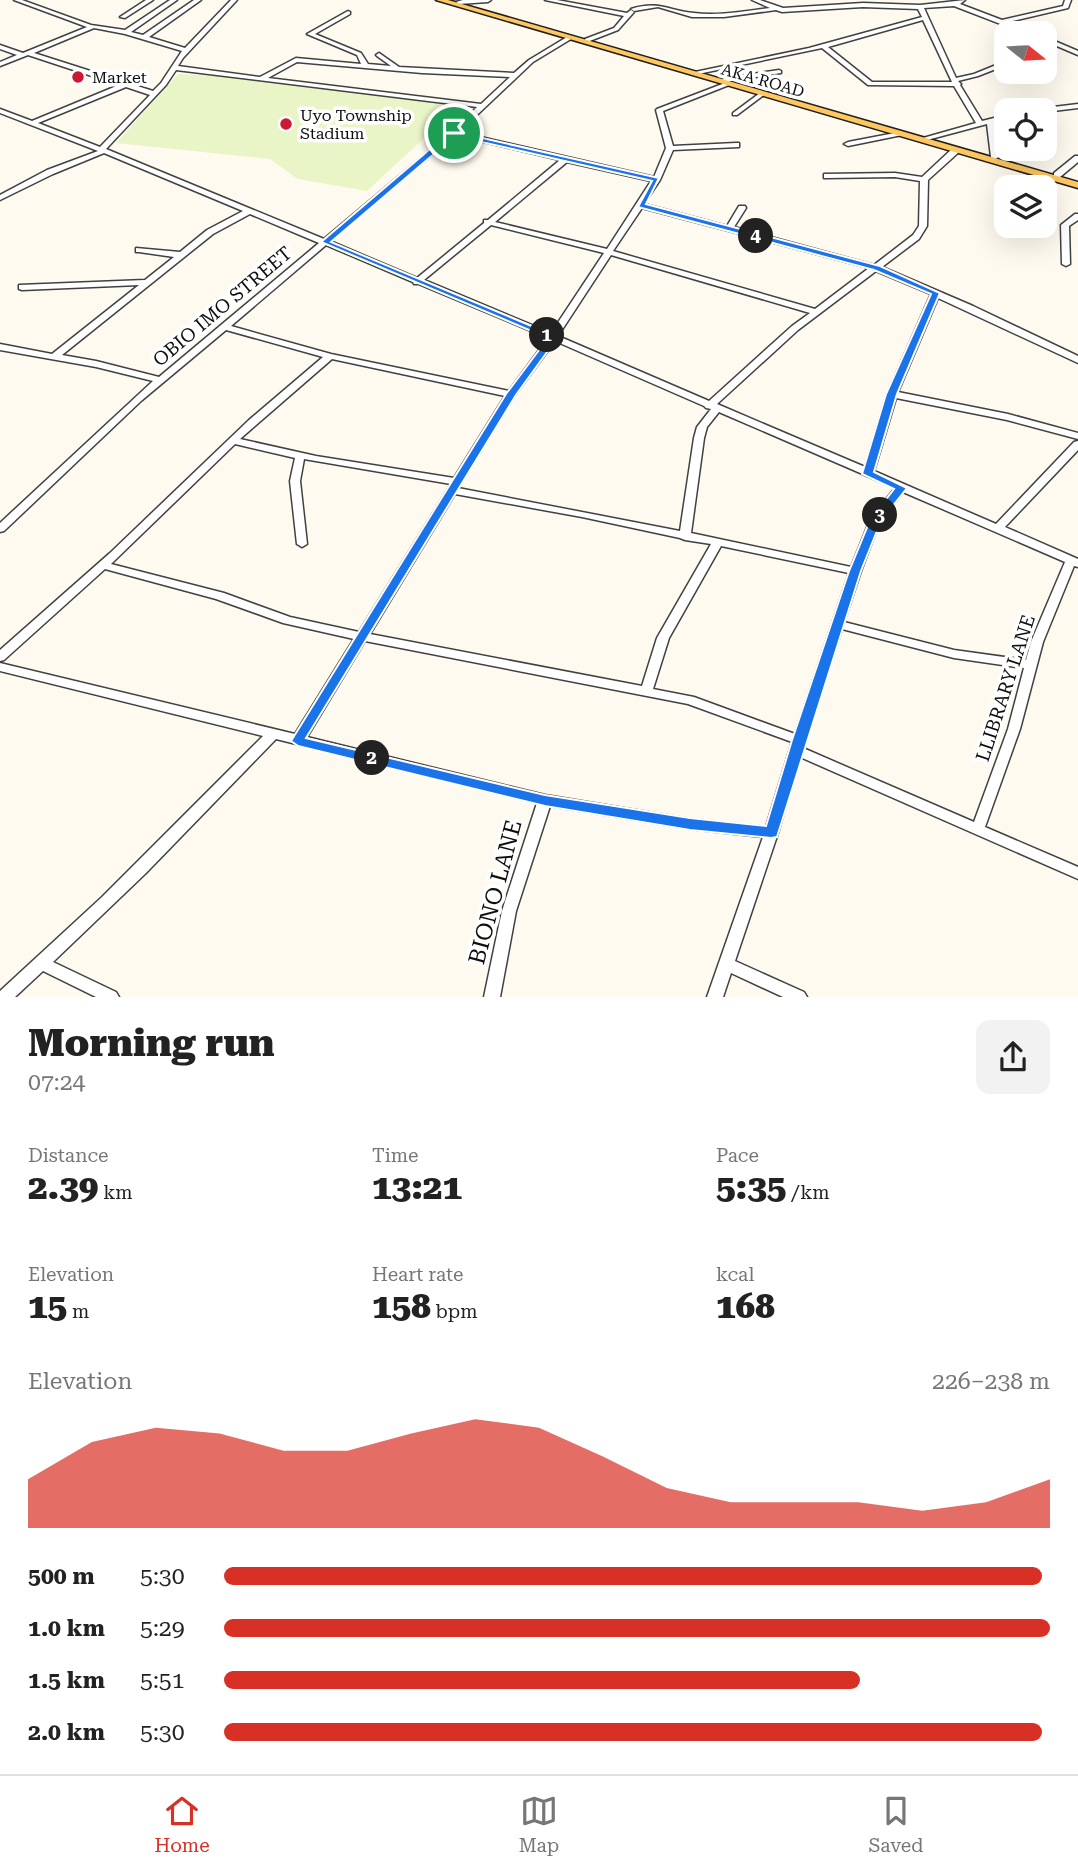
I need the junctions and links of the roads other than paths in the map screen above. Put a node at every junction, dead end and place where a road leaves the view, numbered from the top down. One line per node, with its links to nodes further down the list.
1 (17, 0): 23 (street)
2 (150, 0): 19 (street)
3 (174, 0): 24 (street)
4 (198, 0): 25 (street)
5 (234, 0): 34 (street)
6 (440, 0): 26 (main road, AKA ROAD)
7 (488, 0): 12 (street)
8 (548, 0): 18 (street)
9 (755, 0): 16 (street)
10 (853, 0): 14 (street)
11 (1068, 0): 22 (street)
12 (455, 1): 27 (main road, AKA ROAD)
13 (958, 2): 15 (street); 21 (street)
14 (863, 5): 15 (street); 16 (street)
15 (916, 5): 20 (street)
16 (774, 9): 18 (street)
17 (348, 13): 39 (street)
18 (628, 15): 27 (street)
19 (123, 17)
20 (923, 18): 29 (street); 48 (street)
21 (999, 21)
22 (1006, 21)
23 (92, 26): 24 (street); 36 (street)
24 (126, 32): 25 (street)
25 (143, 38): 34 (street)
26 (569, 38): 45 (street, OBIO IMO STREET); 47 (main road, AKA ROAD)
27 (587, 40): 43 (main road, AKA ROAD)
28 (1057, 45): 32 (street)
29 (823, 46): 43 (street); 48 (street)
30 (1078, 46): 32 (street)
31 (0, 47): 36 (street)
32 (1062, 47): 33 (street); 35 (street)
33 (1057, 48)
34 (186, 50): 40 (street)
35 (1078, 53)
36 (26, 54): 38 (street); 49 (street)
37 (379, 55): 41 (street)
38 (0, 64)
39 (365, 65): 41 (street); 46 (street)
40 (175, 68): 46 (street); 50 (street)
41 (399, 68): 45 (street)
42 (994, 68): 48 (street)
43 (698, 72): 47 (main road, AKA ROAD)
44 (779, 72): 47 (street)
45 (515, 75): 52 (street, OBIO IMO STREET)
46 (260, 79): 52 (street)
47 (726, 82): 51 (main road, AKA ROAD); 63 (main road, AKA ROAD); 66 (street)
48 (956, 82): 60 (street)
49 (124, 85): 50 (street); 59 (street)
50 (155, 94): 69 (street)
51 (762, 94): 56 (street); 62 (main road, AKA ROAD)
52 (482, 106): 61 (street, OBIO IMO STREET)
53 (1078, 106): 54 (street)
54 (1057, 109)
55 (0, 111): 59 (street)
56 (735, 114)
57 (994, 119): 58 (street)
58 (990, 120): 60 (street); 68 (street)
59 (32, 123): 69 (street)
60 (979, 123): 63 (street)
61 (454, 133): 72 (street); 86 (street, OBIO IMO STREET)
62 (900, 134): 64 (street); 67 (main road, AKA ROAD)
63 (927, 138): 70 (main road, AKA ROAD)
64 (848, 144)
65 (736, 145): 66 (street)
66 (670, 148): 77 (street)
67 (956, 150): 76 (street); 78 (main road, AKA ROAD)
68 (994, 150)
69 (103, 151): 79 (street); 82 (street)
70 (994, 157)
71 (1078, 158): 74 (street)
72 (566, 159): 77 (street); 84 (street)
73 (1009, 161): 74 (main road, AKA ROAD)
74 (1057, 175): 78 (main road, AKA ROAD)
75 (827, 176): 76 (street)
76 (924, 179): 91 (street)
77 (656, 180): 80 (street)
78 (1078, 183)
79 (0, 198)
80 (641, 205): 85 (street); 88 (street)
81 (742, 208): 85 (street)
82 (249, 211): 86 (street); 89 (street)
83 (1078, 216): 90 (street)
84 (487, 222): 88 (street); 93 (street)
85 (729, 229): 91 (street)
86 (325, 242): 93 (street); 97 (street, OBIO IMO STREET)
87 (139, 250): 89 (street)
88 (608, 252): 96 (street); 98 (street)
89 (182, 255): 92 (street)
90 (1066, 264)
91 (877, 268): 95 (street); 96 (street)
92 (148, 282): 94 (street); 100 (street)
93 (417, 282): 98 (street)
94 (22, 286)
95 (936, 293): 102 (street); 105 (street)
96 (816, 312): 106 (street)
97 (226, 327): 101 (street); 103 (street, OBIO IMO STREET)
98 (553, 337): 104 (street); 106 (street)
99 (0, 347): 100 (street)
100 (55, 356): 103 (street)
101 (330, 356): 104 (street); 108 (street)
102 (1078, 360)
103 (160, 380): 115 (street, OBIO IMO STREET)
104 (512, 394): 112 (street)
105 (892, 394): 107 (street); 111 (street)
106 (713, 407): 111 (street); 116 (street)
107 (1078, 436)
108 (233, 440): 110 (street); 120 (street)
109 (1078, 444): 114 (street)
110 (300, 456): 112 (street); 118 (street)
111 (868, 474): 113 (street)
112 (455, 486): 116 (street); 123 (street)
113 (901, 488): 114 (street); 121 (street)
114 (998, 528): 119 (street)
115 (0, 529)
116 (685, 537): 117 (street)
117 (717, 543): 121 (street); 127 (street)
118 (302, 544)
119 (1075, 562): 125 (street, LLIBRARY LANE)
120 (103, 565): 123 (street); 124 (street)
121 (855, 571): 122 (street)
122 (837, 624): 125 (street); 130 (street)
123 (361, 636): 127 (street); 129 (street)
124 (0, 657)
125 (1031, 666): 132 (street, LLIBRARY LANE)
126 (0, 667): 128 (street)
127 (646, 692): 130 (street)
128 (272, 735): 129 (street); 135 (street)
129 (298, 741): 131 (street)
130 (797, 745): 132 (street); 133 (street)
131 (545, 800): 133 (street); 139 (street, BIONO LANE)
132 (978, 828): 134 (street)
133 (771, 832): 136 (street)
134 (1078, 873)
135 (43, 964): 137 (street); 138 (street)
136 (726, 964): 140 (street); 141 (street)
137 (4, 997)
138 (111, 997)
139 (492, 997)
140 (715, 997)
141 (799, 997)

